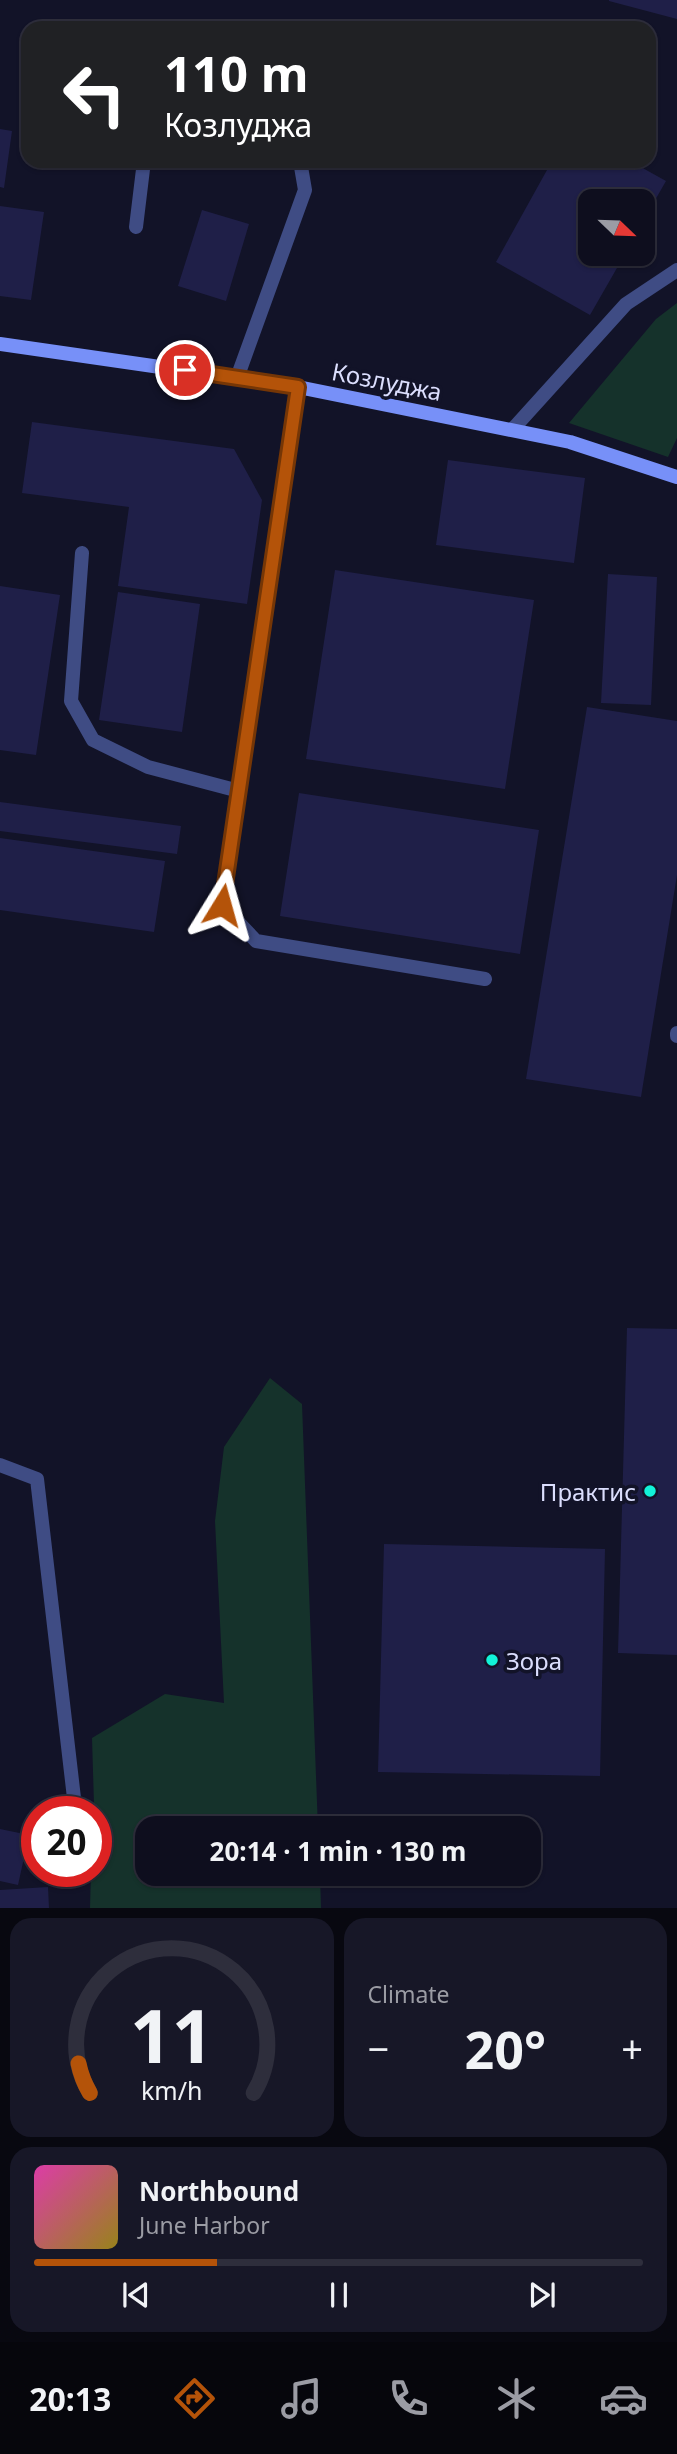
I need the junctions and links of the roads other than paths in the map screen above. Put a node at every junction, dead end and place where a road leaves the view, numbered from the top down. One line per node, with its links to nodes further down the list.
1 (143, 168): 3 (lane)
2 (301, 168): 6 (lane)
3 (136, 227)
4 (677, 270): 8 (lane)
5 (0, 344): 6 (main road, Козлуджа)
6 (237, 378): 7 (main road, Козлуджа)
7 (298, 387): 8 (main road, Козлуджа); 11 (lane)
8 (512, 430): 9 (main road, Козлуджа)
9 (677, 477)
10 (82, 553): 11 (lane)
11 (239, 791): 12 (lane)
12 (485, 979)
13 (0, 1465): 14 (lane)
14 (75, 1796)

